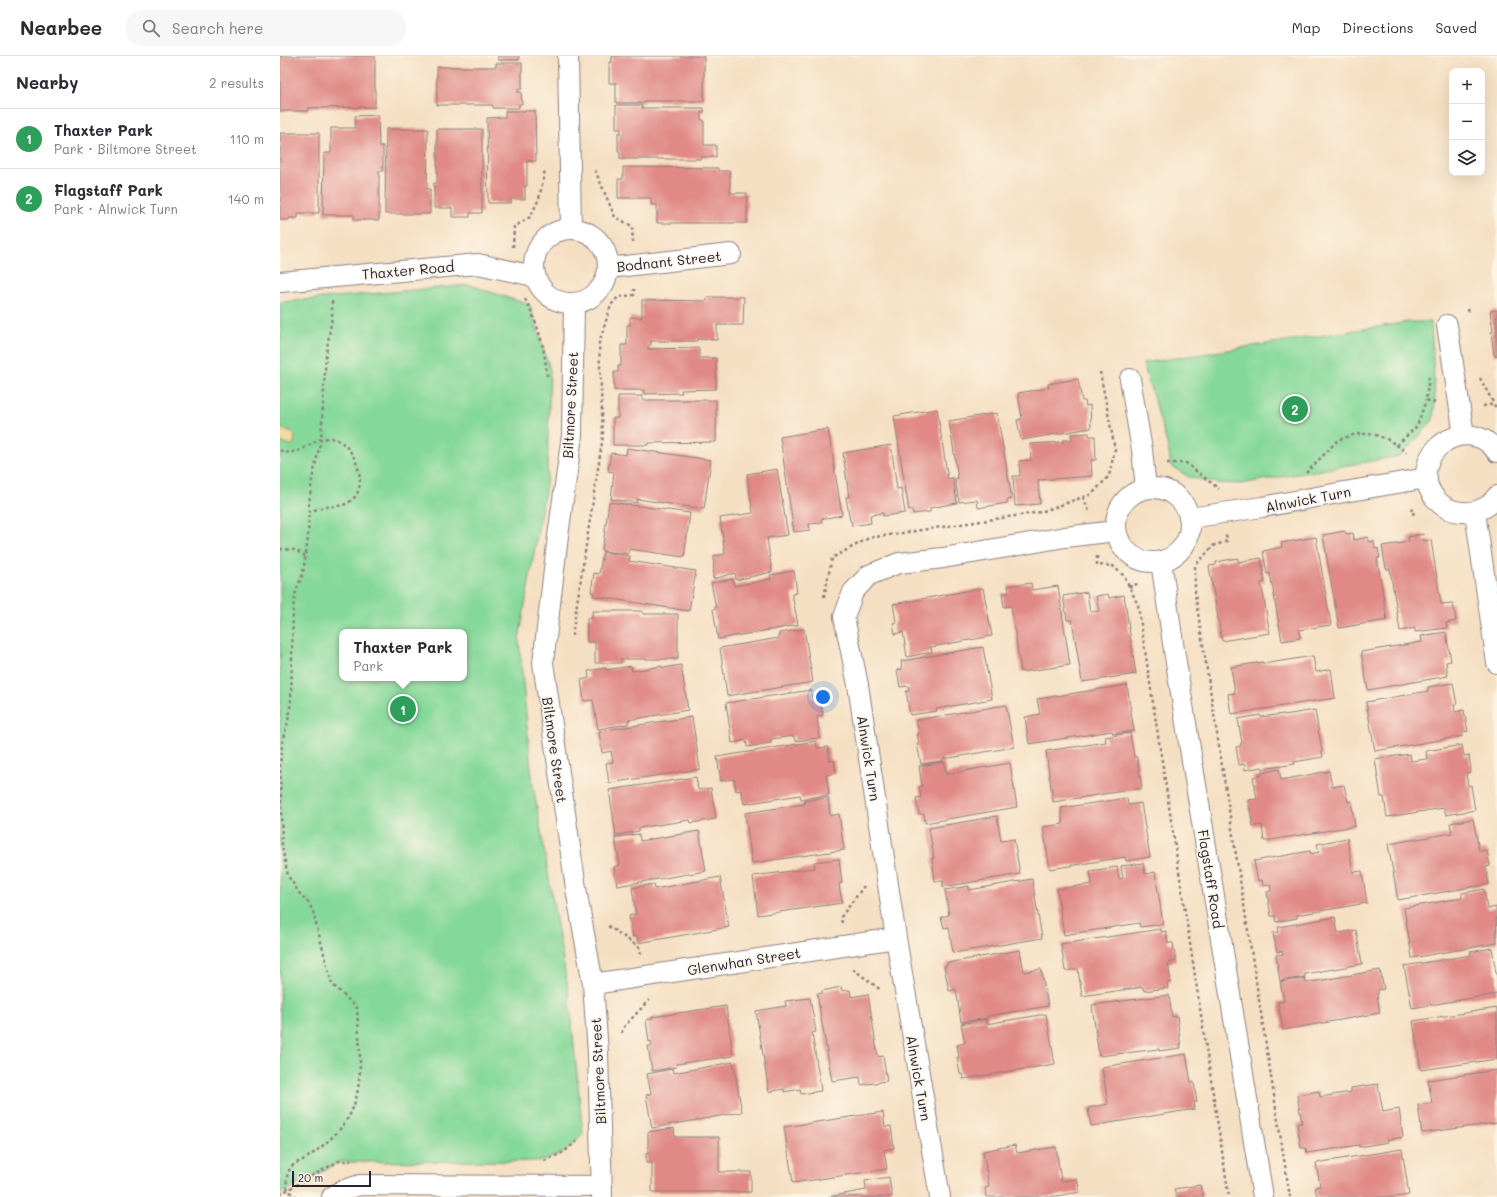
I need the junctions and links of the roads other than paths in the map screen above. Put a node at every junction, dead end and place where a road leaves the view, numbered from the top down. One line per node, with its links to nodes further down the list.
1 (568, 56): 2 (street)
2 (571, 228): 4 (street); 5 (street)
3 (731, 254): 4 (street, Bodnant Street)
4 (608, 268): 7 (street)
5 (534, 276): 6 (street, Thaxter Road); 7 (street)
6 (280, 282)
7 (574, 303): 21 (street, Biltmore Street)
8 (1447, 324): 10 (street)
9 (1130, 379): 13 (street)
10 (1464, 435): 11 (street); 12 (street)
11 (1497, 452)
12 (1427, 478): 15 (street); 16 (street, Alnwick Turn)
13 (1146, 488): 16 (street); 17 (street)
14 (1497, 496): 15 (street)
15 (1475, 512): 19 (street)
16 (1190, 518): 18 (street)
17 (1116, 531): 18 (street); 20 (street, Alnwick Turn)
18 (1161, 561): 25 (street, Flagstaff Road)
19 (1497, 663)
20 (896, 938): 21 (street, Glenwhan Street); 24 (street, Alnwick Turn)
21 (593, 984): 22 (street, Biltmore Street)
22 (602, 1192): 23 (street)
23 (332, 1197)
24 (940, 1197)
25 (1263, 1197)

